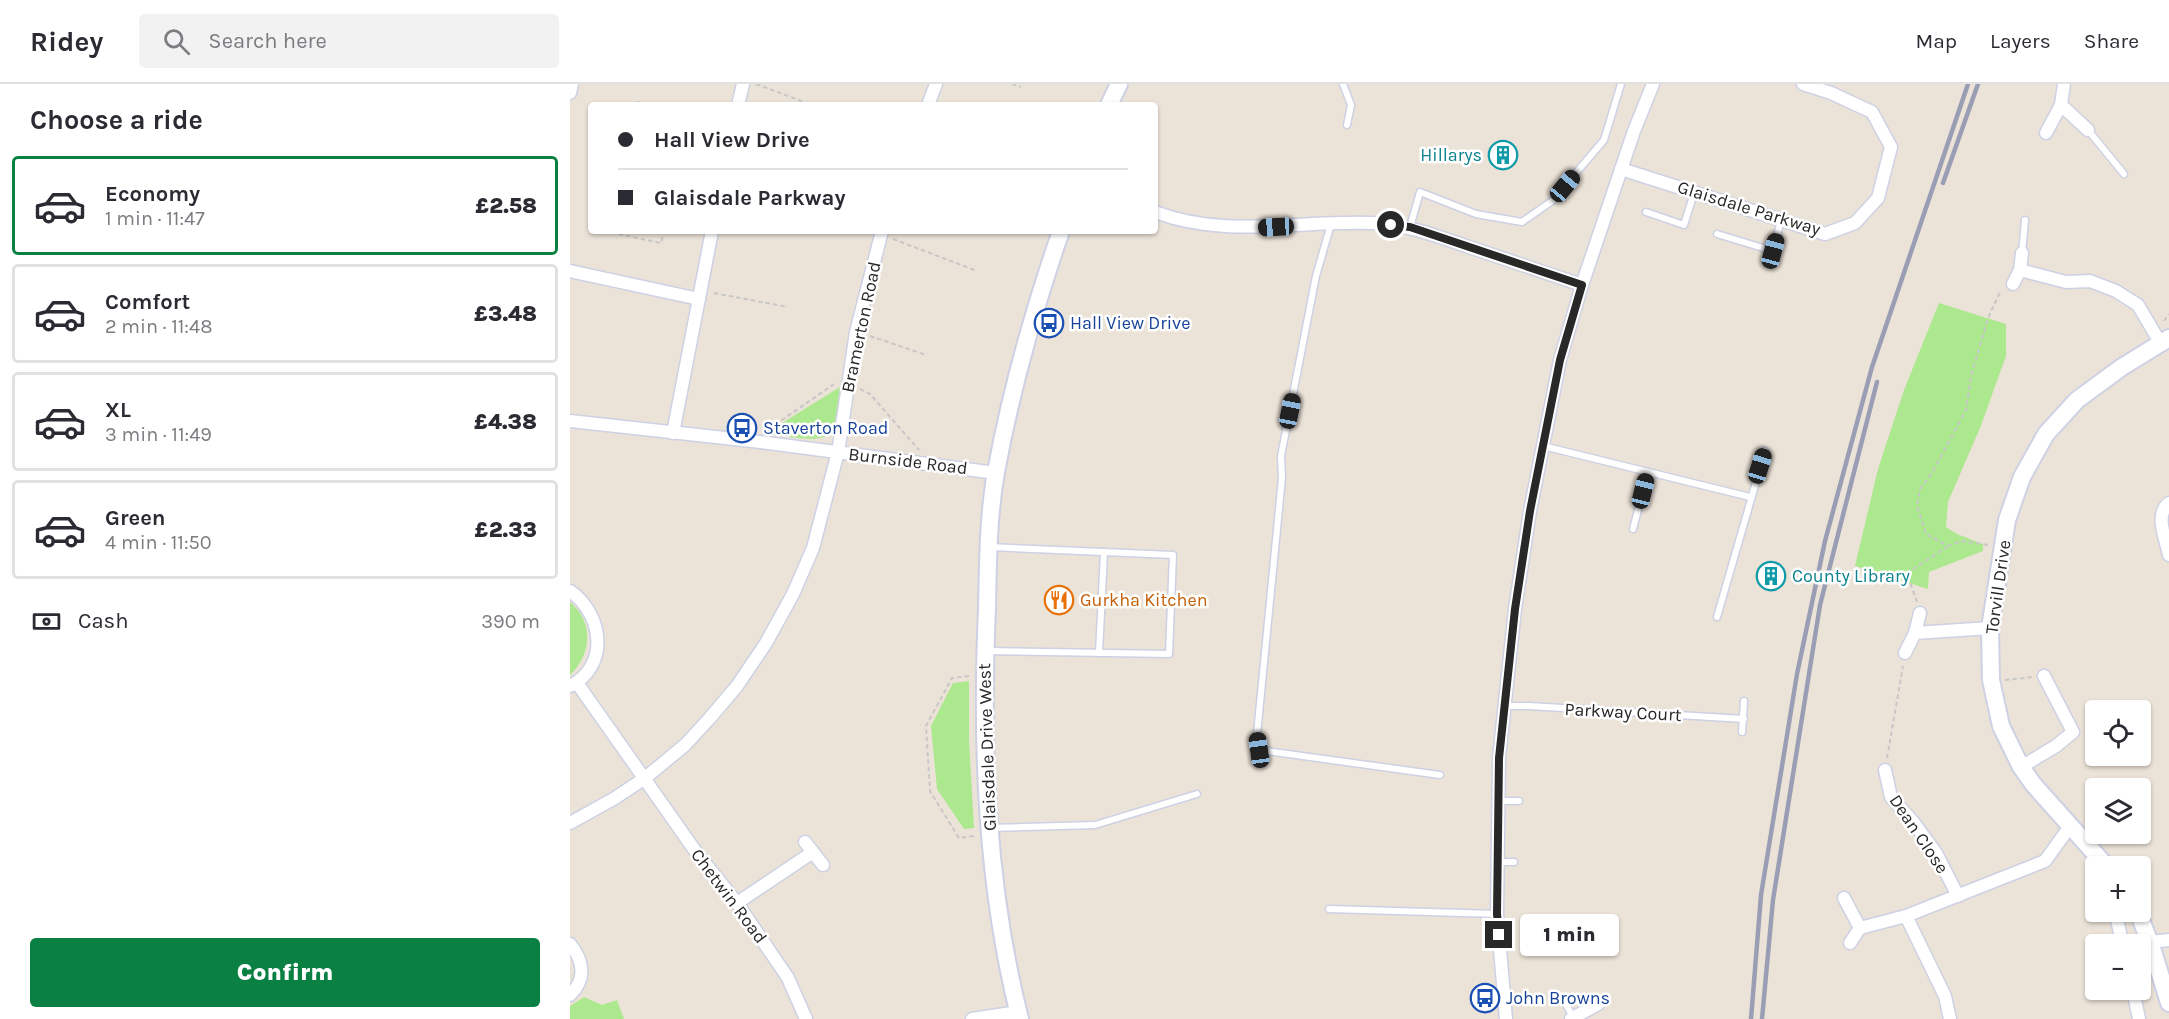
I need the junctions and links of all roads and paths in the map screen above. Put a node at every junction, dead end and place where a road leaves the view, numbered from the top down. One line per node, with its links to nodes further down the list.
1 (572, 84): 13 (street)
2 (742, 84): 14 (street)
3 (754, 84): 15 (path)
4 (936, 84): 16 (street)
5 (1012, 84): 12 (path)
6 (1119, 84): 17 (street)
7 (1343, 84): 19 (lane)
8 (1621, 84): 30 (lane)
9 (1653, 84): 22 (street)
10 (1803, 84): 27 (street, Glaisdale Parkway)
11 (2064, 84): 18 (street)
12 (1021, 87)
13 (570, 93)
14 (739, 102)
15 (804, 102)
16 (929, 102)
17 (1110, 102)
18 (2061, 105): 20 (street); 21 (street)
19 (1347, 125)
20 (2088, 130): 23 (lane)
21 (2046, 133)
22 (1621, 169): 24 (street, Glaisdale Parkway); 43 (street)
23 (2124, 174)
24 (1694, 192): 25 (lane); 27 (street, Glaisdale Parkway)
25 (1646, 212)
26 (1158, 214): 29 (street)
27 (1781, 219): 37 (lane)
28 (2025, 220): 38 (lane)
29 (1331, 224): 30 (street); 85 (lane)
30 (1410, 227): 43 (street)
31 (618, 234): 32 (path)
32 (664, 234)
33 (711, 234): 44 (street)
34 (881, 234): 46 (street, Bramerton Road)
35 (883, 234): 41 (path)
36 (1060, 234): 58 (street, Glaisdale Drive West)
37 (1717, 234)
38 (2022, 253): 39 (street)
39 (2020, 270): 42 (street); 47 (street)
40 (570, 271): 44 (street)
41 (977, 272)
42 (2013, 284): 62 (path)
43 (1582, 285): 53 (street)
44 (700, 295): 45 (path); 51 (street)
45 (788, 307)
46 (856, 332): 48 (path); 49 (street, Bramerton Road)
47 (2165, 341): 64 (street, Torvill Drive)
48 (927, 356)
49 (848, 383): 52 (path); 55 (street, Bramerton Road); 56 (path)
50 (570, 421): 51 (street, Burnside Road)
51 (673, 433): 52 (street, Burnside Road)
52 (752, 441): 55 (street, Burnside Road)
53 (1543, 446): 57 (lane); 80 (street)
54 (1765, 451): 59 (lane)
55 (838, 452): 56 (street, Burnside Road); 86 (street, Bramerton Road)
56 (938, 465): 58 (street, Burnside Road)
57 (1648, 472): 59 (lane); 61 (lane)
58 (996, 473): 63 (street, Glaisdale Drive West)
59 (1750, 497): 69 (lane)
60 (2169, 503): 66 (street)
61 (1634, 529)
62 (1948, 546): 64 (path); 68 (path)
63 (989, 547): 65 (lane); 72 (street, Glaisdale Drive West)
64 (2003, 548): 70 (street, Torvill Drive)
65 (1104, 552): 73 (lane); 73 (lane)
66 (2169, 555)
67 (570, 591): 78 (street)
68 (1920, 613): 71 (street)
69 (1717, 617)
70 (1990, 628): 71 (street); 77 (street, Torvill Drive)
71 (1914, 633): 74 (street)
72 (985, 651): 73 (lane); 75 (street, Glaisdale Drive West)
73 (1099, 653)
74 (1905, 653): 84 (path)
75 (984, 675): 92 (street, Glaisdale Drive West); 92 (path)
76 (2044, 676): 77 (path); 83 (street)
77 (1991, 680): 83 (street, Torvill Drive)
78 (573, 685): 86 (street, Chetwin Road)
79 (1744, 701): 81 (lane)
80 (1503, 706): 81 (lane, Parkway Court); 88 (street)
81 (1744, 719): 82 (lane)
82 (1742, 732)
83 (2020, 767): 91 (street, Torvill Drive)
84 (1885, 770): 97 (street, Dean Close)
85 (1440, 775)
86 (645, 778): 90 (street, Bramerton Road); 99 (street, Chetwin Road)
87 (1197, 794): 92 (lane)
88 (1498, 801): 89 (lane); 94 (street)
89 (1520, 801)
90 (570, 823)
91 (2071, 825): 93 (street, Torvill Drive); 97 (street, Dean Close)
92 (989, 831): 114 (street, Glaisdale Drive West)
93 (2098, 856)
94 (1498, 862): 95 (lane); 101 (street)
95 (1514, 862)
96 (823, 865): 99 (street)
97 (1958, 896): 102 (street, Dean Close)
98 (1844, 898): 103 (street)
99 (737, 903): 116 (street, Chetwin Road)
100 (1329, 909): 101 (lane)
101 (1497, 914): 118 (street)
102 (1906, 916): 103 (street, Dean Close); 119 (street)
103 (1860, 928): 106 (street)
104 (2169, 940): 105 (street)
105 (2151, 942)
106 (1851, 943)
107 (570, 944): 109 (street)
108 (2151, 966): 112 (street)
109 (570, 995)
110 (2135, 1000): 120 (street)
111 (1564, 1001): 115 (lane)
112 (2169, 1003)
113 (1598, 1004): 115 (street)
114 (1019, 1016): 117 (street)
115 (1572, 1018)
116 (806, 1019)
117 (972, 1019)
118 (1506, 1019)
119 (1950, 1019)
120 (2139, 1019)

